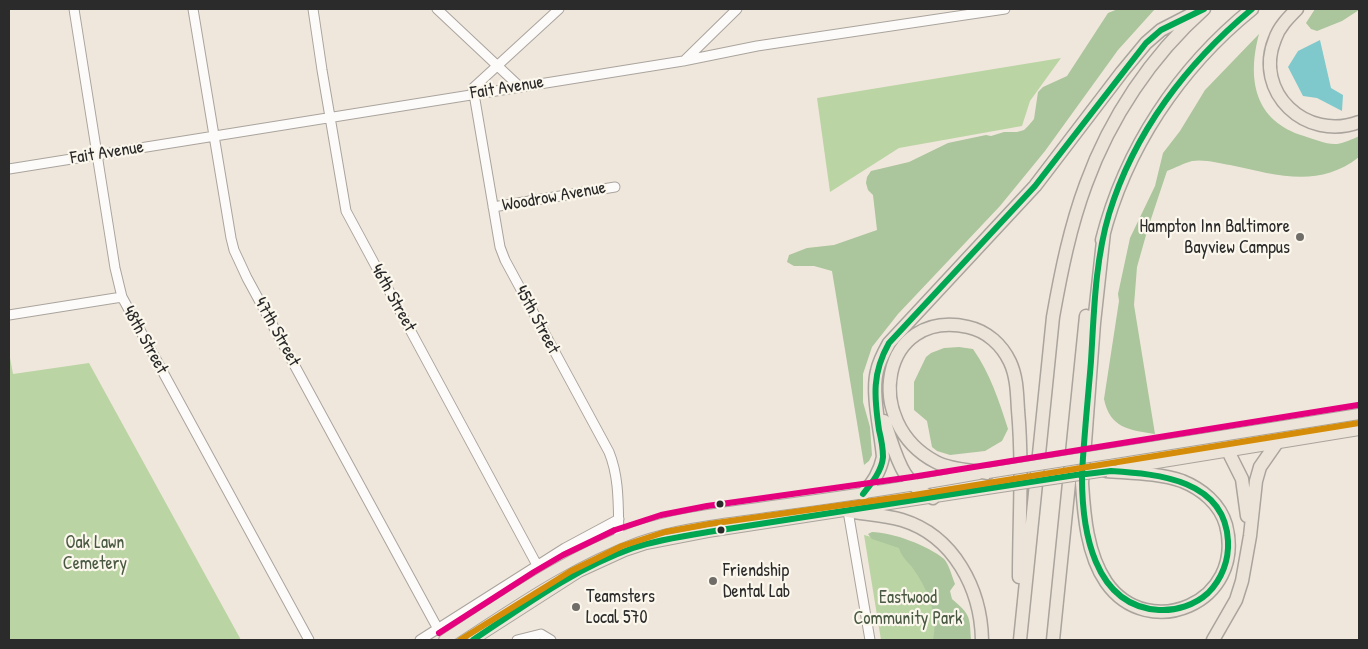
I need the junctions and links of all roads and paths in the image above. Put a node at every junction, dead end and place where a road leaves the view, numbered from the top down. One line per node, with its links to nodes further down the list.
1 (74, 9): 19 (street, 48th Street)
2 (193, 9): 18 (street, 47th Street)
3 (313, 9): 16 (street, 46th Street)
4 (437, 9): 13 (street)
5 (559, 9): 13 (street)
6 (738, 9): 12 (street)
7 (1005, 9): 11 (street, Fait Avenue)
8 (1204, 9): 26 (highway); 54 (highway)
9 (1252, 9): 23 (highway)
10 (1297, 9): 17 (highway)
11 (988, 10): 12 (street, Fait Avenue)
12 (684, 61): 14 (street, Fait Avenue)
13 (497, 66): 14 (street); 15 (street)
14 (520, 86): 15 (street, Fait Avenue)
15 (474, 93): 16 (street, Fait Avenue); 22 (street, 45th Street)
16 (330, 117): 18 (street, Fait Avenue); 43 (street, 46th Street)
17 (1359, 122)
18 (214, 136): 19 (street, Fait Avenue); 45 (street, 47th Street)
19 (98, 155): 20 (street, Fait Avenue); 24 (street, 48th Street)
20 (9, 169)
21 (615, 187): 22 (street, Woodrow Avenue)
22 (493, 208): 38 (street, 45th Street)
23 (1104, 232): 32 (highway); 55 (highway)
24 (122, 297): 25 (street); 46 (street, 48th Street)
25 (9, 315)
26 (876, 400): 34 (highway); 35 (highway)
27 (1359, 414): 29 (main road)
28 (1359, 430): 30 (main road)
29 (1225, 435): 31 (main road); 33 (main road, bridge)
30 (1276, 444): 31 (main road); 40 (highway)
31 (1228, 451): 32 (main road); 40 (highway)
32 (1106, 471): 36 (main road, bridge)
33 (988, 473): 34 (main road); 54 (highway)
34 (913, 486): 35 (main road); 36 (highway)
35 (862, 494): 39 (main road)
36 (933, 498): 37 (main road)
37 (848, 511): 42 (main road); 52 (street); 53 (highway)
38 (619, 519): 41 (street, 45th Street); 43 (street)
39 (681, 520): 41 (main road); 42 (main road)
40 (1250, 536): 56 (highway)
41 (619, 538): 44 (main road); 48 (main road)
42 (635, 548): 44 (main road)
43 (537, 566): 45 (street)
44 (555, 586): 49 (main road)
45 (438, 629): 47 (street)
46 (309, 640)
47 (420, 640)
48 (444, 640)
49 (473, 640)
50 (517, 640): 51 (street)
51 (551, 640)
52 (870, 640)
53 (982, 640)
54 (1019, 640)
55 (1053, 640)
56 (1213, 640)

